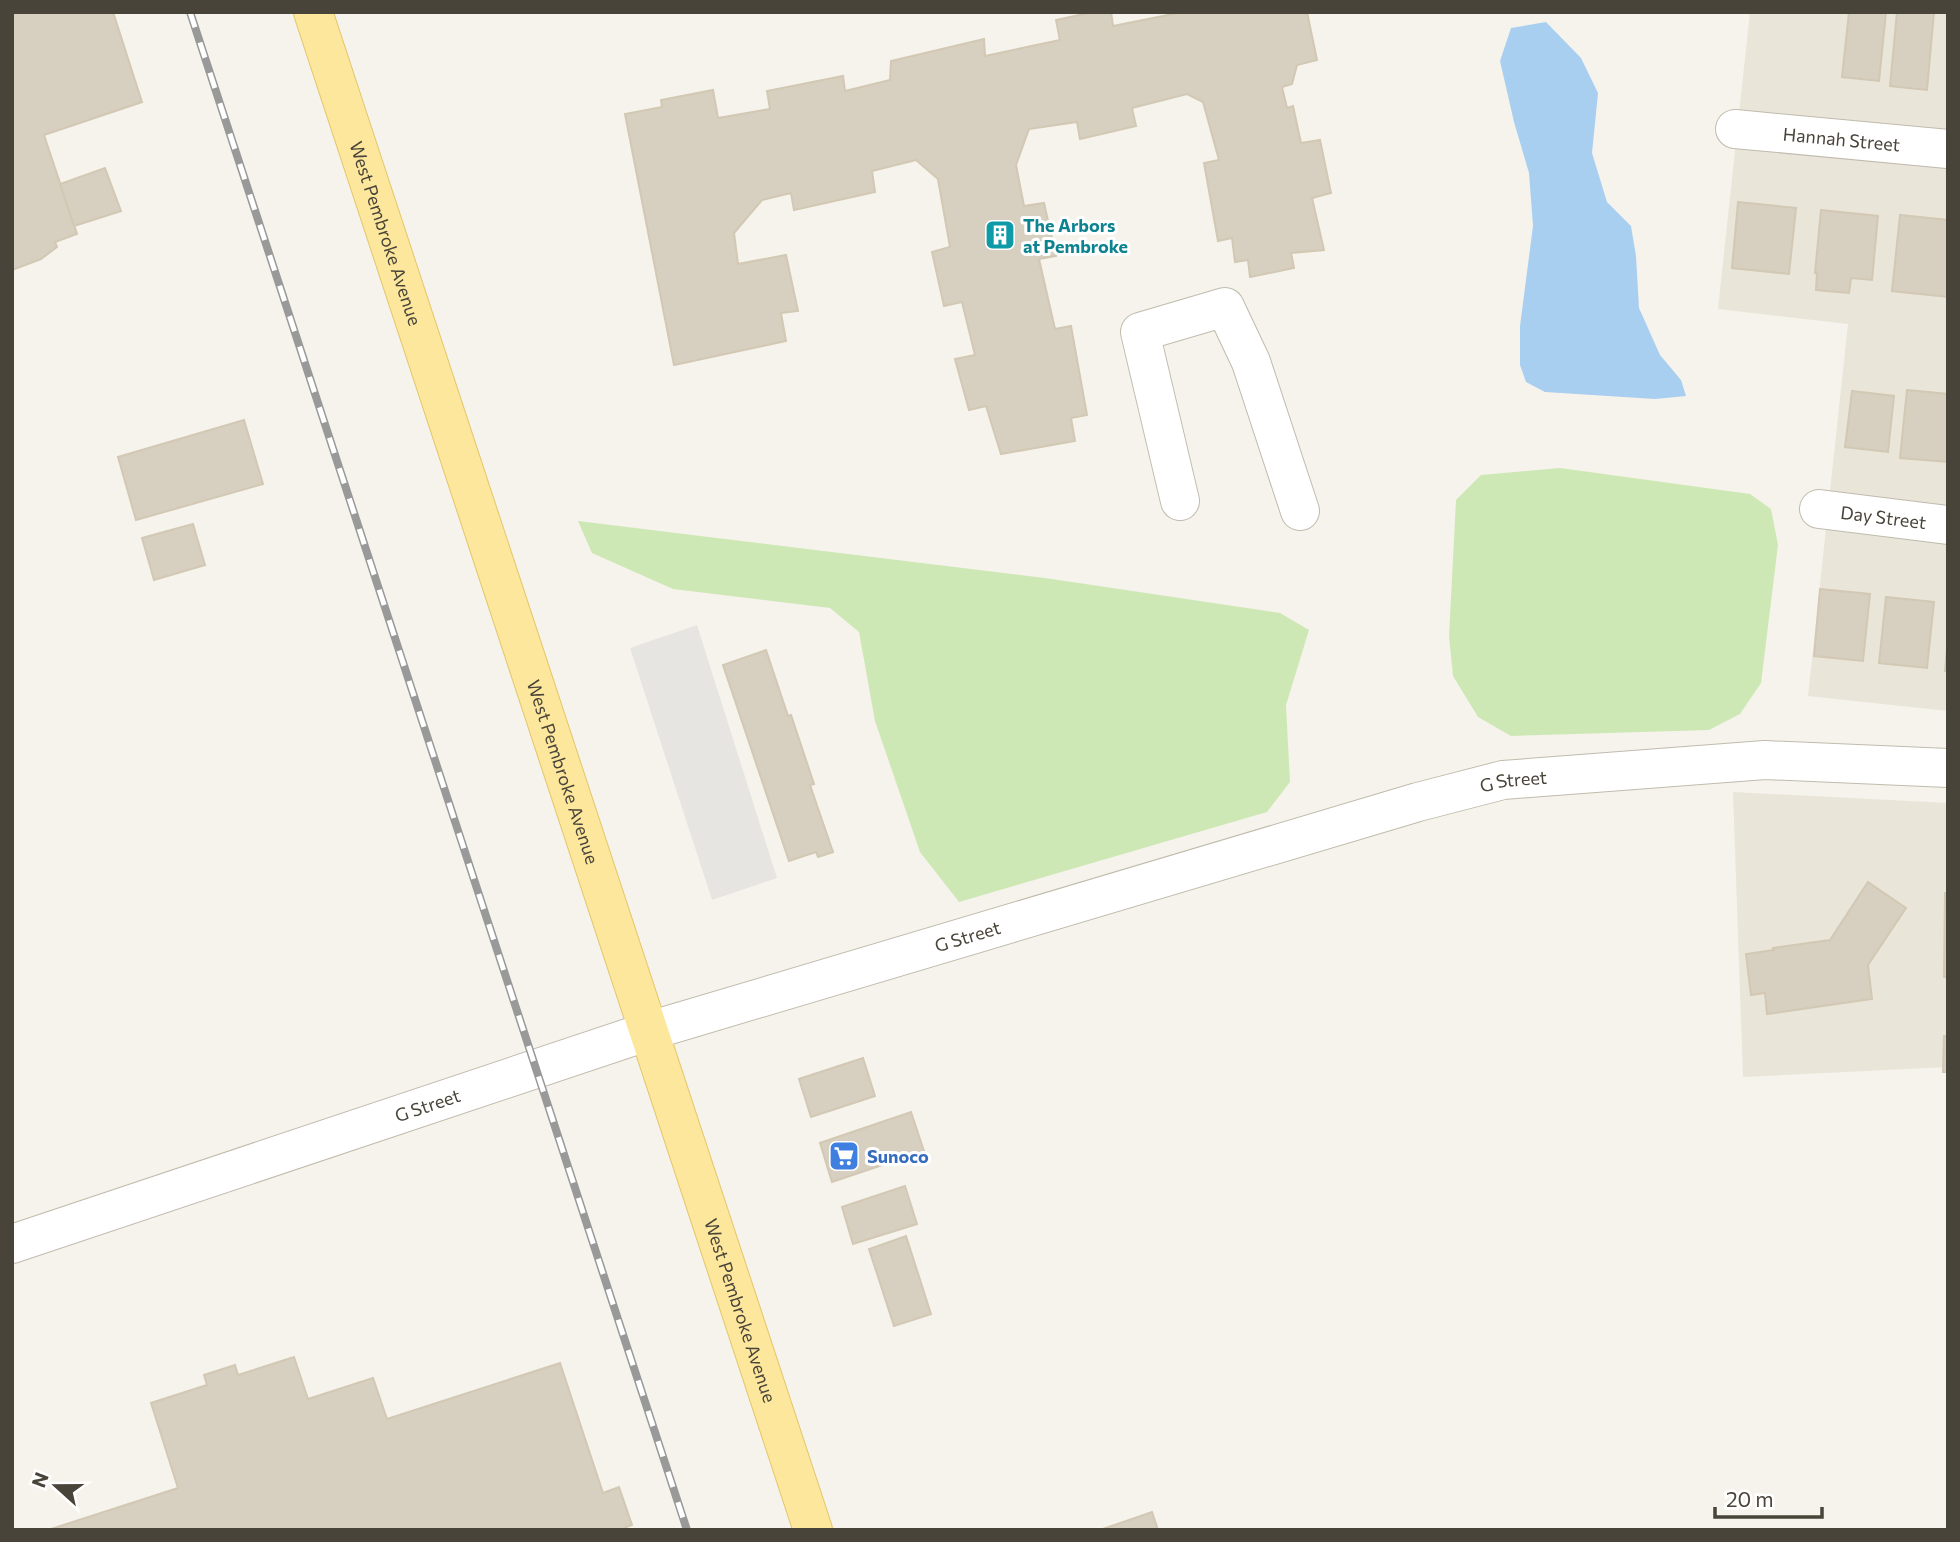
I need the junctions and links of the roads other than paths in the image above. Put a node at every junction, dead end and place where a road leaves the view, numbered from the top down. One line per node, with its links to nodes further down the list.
1 (313, 12): 9 (main road, West Pembroke Avenue)
2 (1735, 129): 3 (street, Hannah Street)
3 (1948, 149)
4 (1180, 501): 6 (street)
5 (1819, 509): 7 (street, Day Street)
6 (1300, 511)
7 (1948, 525)
8 (1948, 768): 9 (street, G Street)
9 (649, 1031): 10 (street, G Street); 11 (main road, West Pembroke Avenue)
10 (12, 1244)
11 (813, 1530)

